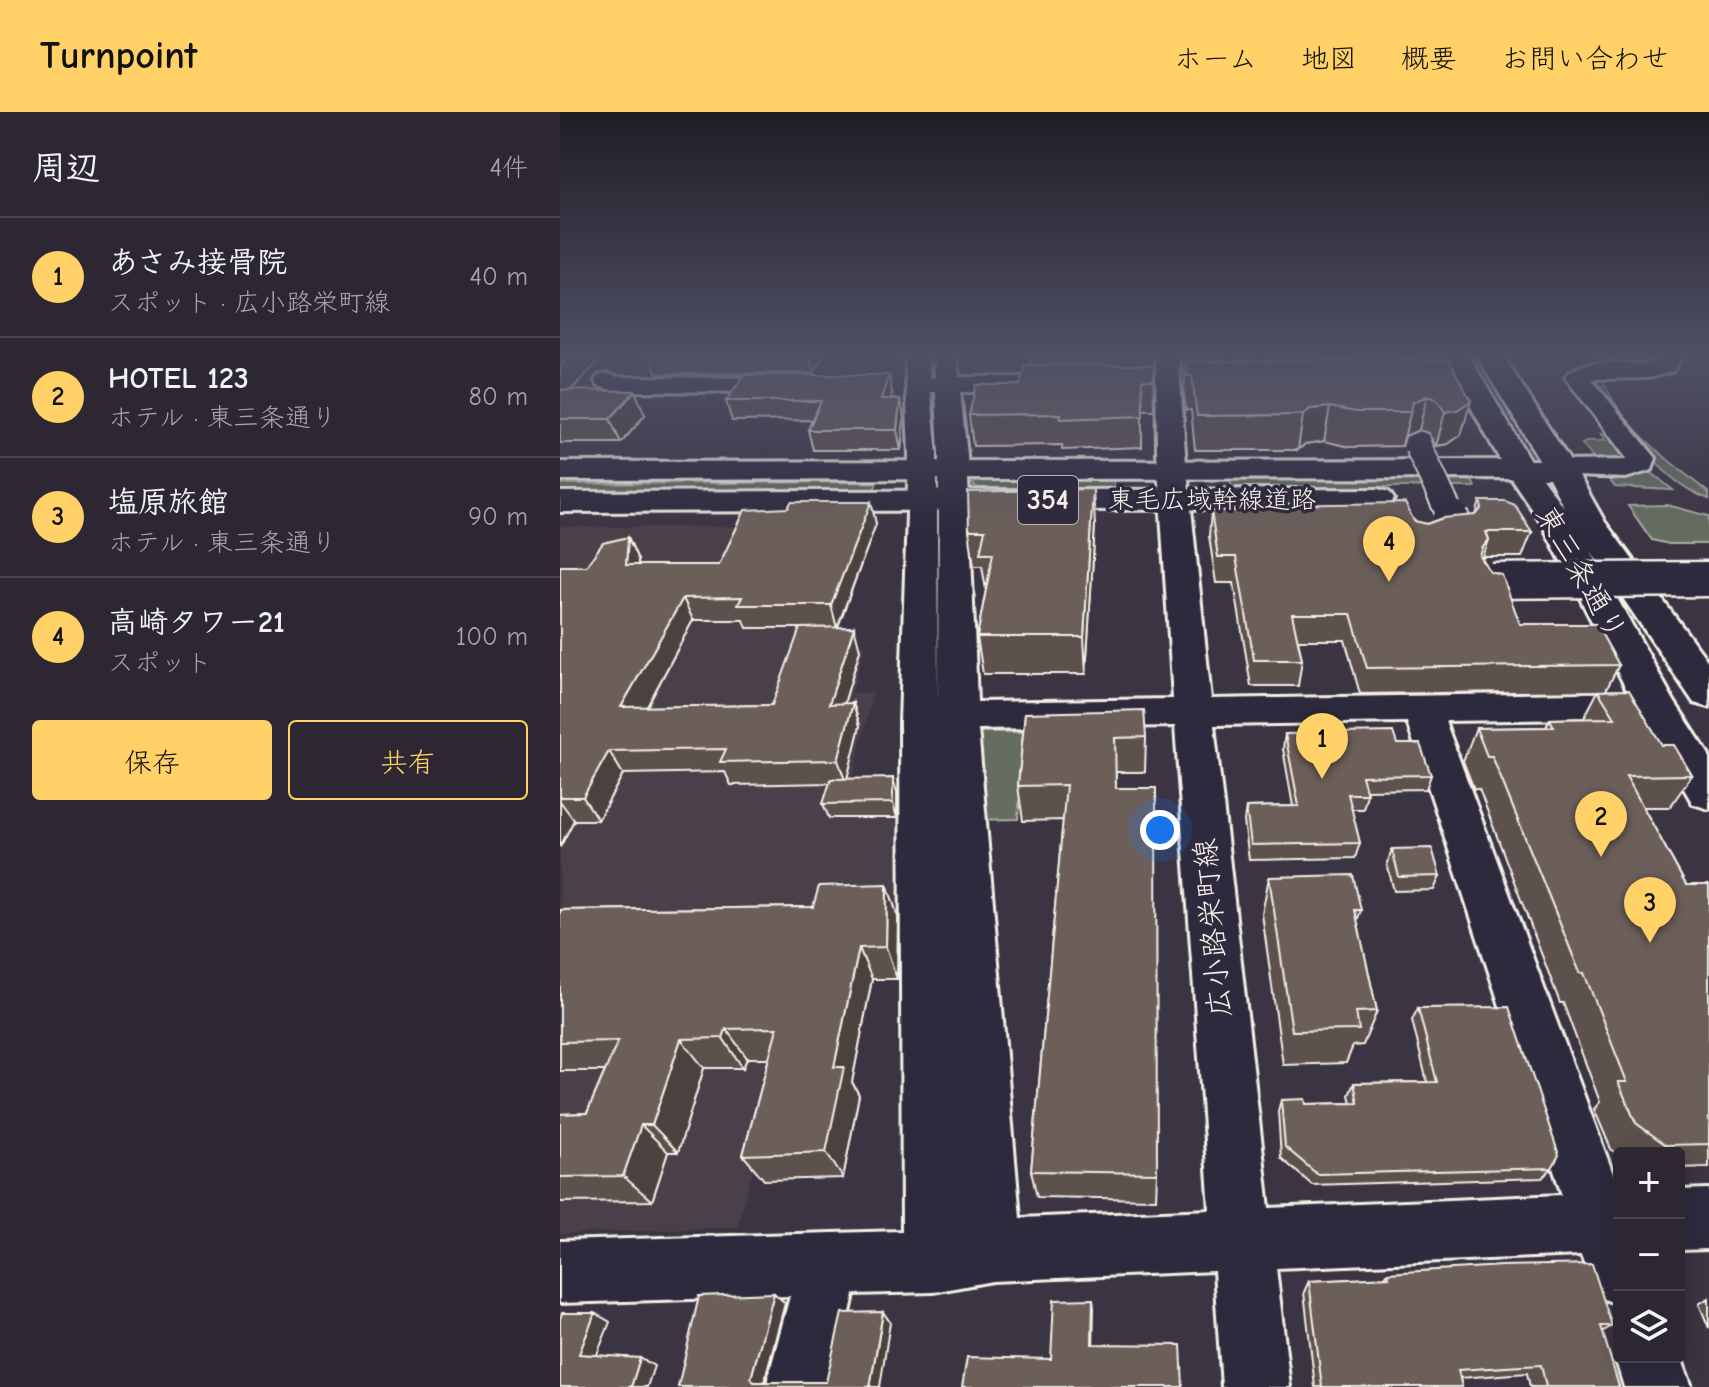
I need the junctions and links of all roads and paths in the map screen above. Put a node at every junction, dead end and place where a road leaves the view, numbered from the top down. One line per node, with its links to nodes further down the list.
1 (928, 412): 10 (street)
2 (1177, 412): 9 (street, 広小路栄町線)
3 (1495, 412): 8 (main road, 東三条通り)
4 (1515, 412): 8 (main road, 東三条通り)
5 (1605, 412): 8 (street)
6 (1418, 446): 12 (street, bridge)
7 (560, 471): 10 (main road, 東毛広域幹線道路 / 354)
8 (1548, 483): 9 (main road, 東毛広域幹線道路 / 354); 15 (main road, 東三条通り); 16 (main road, 東三条通り)
9 (1175, 484): 10 (main road, 東毛広域幹線道路 / 354); 18 (street, 広小路栄町線)
10 (938, 485): 11 (main road, 東毛広域幹線道路 / 354); 19 (street)
11 (560, 502)
12 (1446, 528)
13 (1709, 579): 14 (street, bridge)
14 (1492, 581)
15 (1709, 693)
16 (1656, 706): 17 (street); 20 (main road, 東三条通り)
17 (1422, 710): 18 (street); 24 (street)
18 (1193, 713): 19 (street); 23 (street, 広小路栄町線)
19 (938, 719): 25 (street); 26 (street)
20 (1709, 792)
21 (1709, 1219): 22 (street)
22 (1685, 1220)
23 (1242, 1238): 24 (street); 25 (street); 31 (street, 広小路栄町線)
24 (1613, 1240)
25 (992, 1250): 26 (street)
26 (933, 1261): 27 (street)
27 (830, 1262): 28 (street); 30 (street)
28 (560, 1272)
29 (1650, 1363): 32 (street)
30 (800, 1387)
31 (1256, 1387)
32 (1658, 1387)

